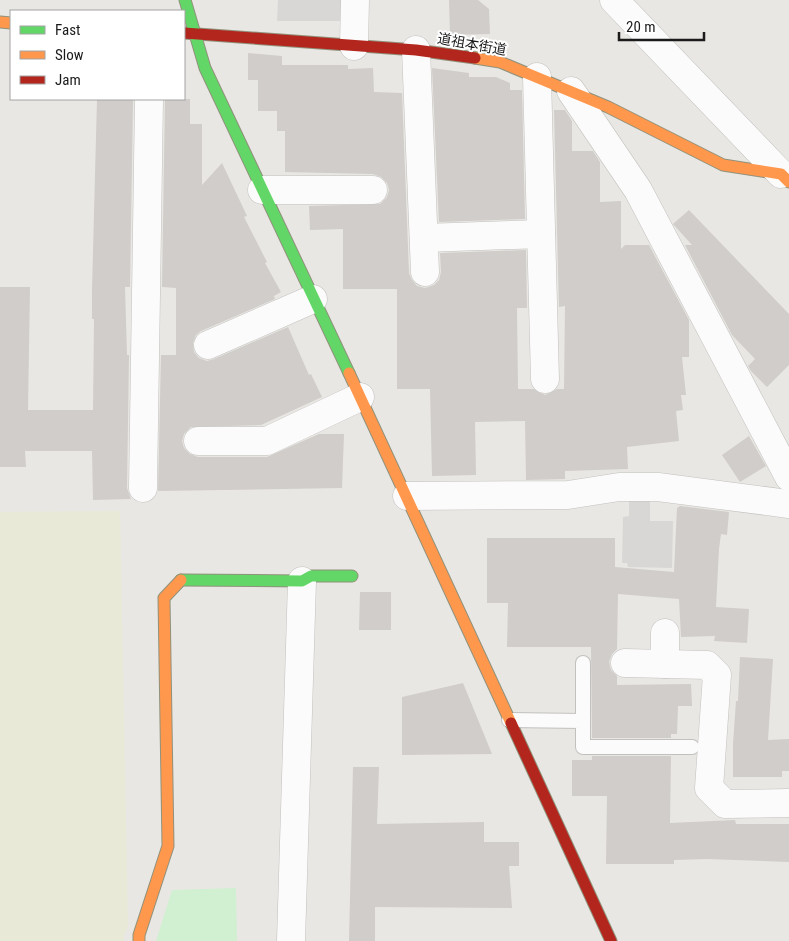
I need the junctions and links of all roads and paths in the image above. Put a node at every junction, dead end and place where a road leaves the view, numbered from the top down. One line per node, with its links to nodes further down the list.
1 (185, 0): 4 (street)
2 (355, 0): 5 (street)
3 (614, 0): 10 (street)
4 (190, 33): 5 (street, 道祖本街道); 11 (street)
5 (354, 46): 6 (street, 道祖本街道)
6 (416, 50): 7 (street, 道祖本街道); 14 (street)
7 (537, 77): 8 (street, 道祖本街道); 13 (street)
8 (570, 91): 10 (street, 道祖本街道); 21 (street)
9 (148, 100): 22 (street)
10 (785, 178)
11 (262, 190): 12 (street); 16 (street)
12 (373, 190)
13 (541, 234): 14 (street); 18 (street)
14 (424, 238): 15 (street)
15 (425, 272)
16 (313, 299): 17 (street); 19 (street)
17 (208, 345)
18 (545, 379)
19 (360, 397): 20 (street); 23 (street)
20 (198, 441)
21 (789, 477)
22 (143, 488)
23 (407, 496): 24 (street); 31 (street)
24 (789, 504)
25 (352, 576): 26 (street)
26 (302, 581): 35 (street); 36 (street)
27 (665, 632): 30 (street)
28 (583, 663): 32 (lane)
29 (625, 663): 30 (street)
30 (665, 664): 34 (street)
31 (508, 720): 32 (lane); 37 (street)
32 (583, 721): 33 (lane)
33 (692, 747)
34 (789, 802)
35 (139, 941)
36 (291, 941)
37 (611, 941)

